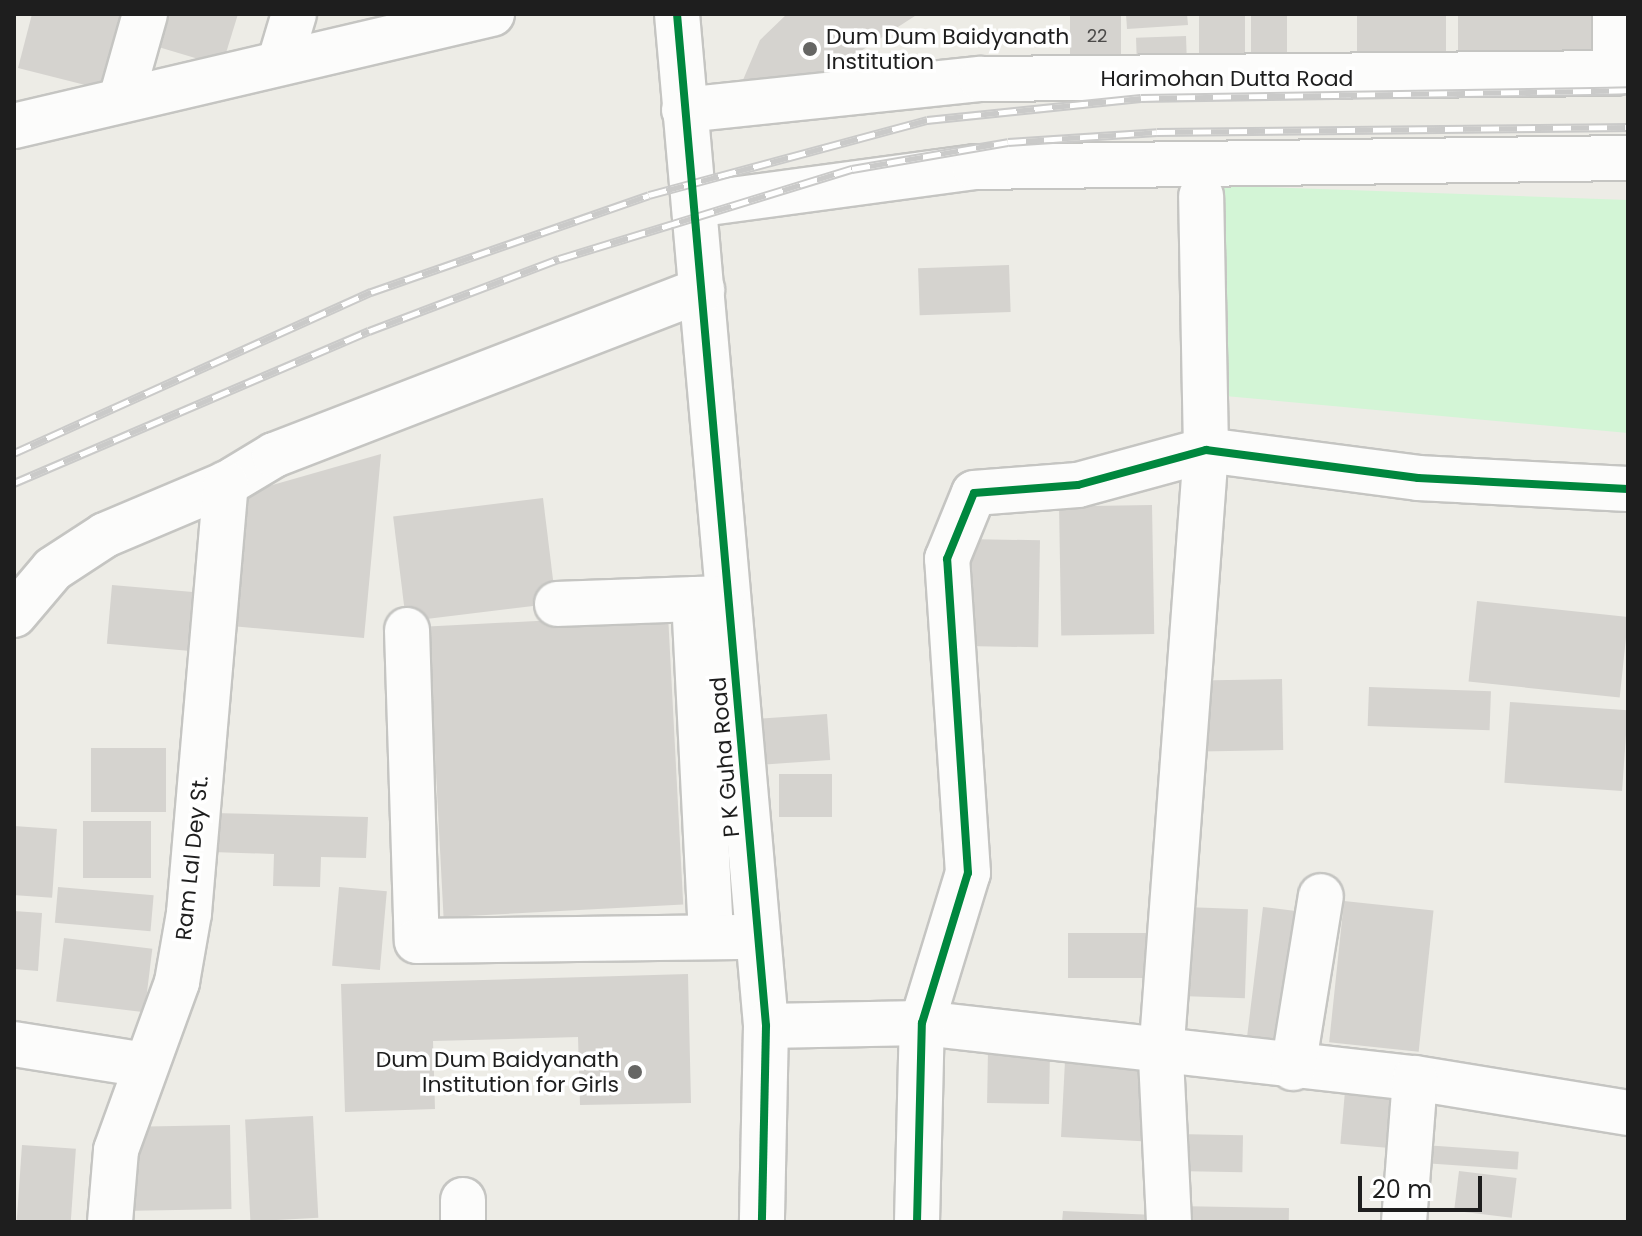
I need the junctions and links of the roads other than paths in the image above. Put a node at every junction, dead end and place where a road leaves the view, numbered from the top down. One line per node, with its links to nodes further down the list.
1 (145, 14): 7 (street)
2 (294, 14): 6 (street)
3 (492, 14): 6 (street)
4 (677, 14): 8 (street, P K Guha Road)
5 (1615, 14): 8 (street, Harimohan Dutta Road)
6 (280, 61): 7 (street)
7 (121, 99): 9 (street)
8 (684, 110): 12 (street, P K Guha Road)
9 (14, 126)
10 (1628, 158): 12 (street)
11 (1201, 196): 14 (street)
12 (694, 205): 13 (street, P K Guha Road)
13 (702, 290): 15 (street); 17 (street, P K Guha Road)
14 (1206, 450): 16 (street); 24 (street); 27 (street)
15 (226, 484): 19 (street); 28 (street, Ram Lal Dey St.)
16 (1628, 489)
17 (712, 599): 18 (street); 22 (street); 23 (street, P K Guha Road)
18 (557, 604)
19 (14, 615)
20 (407, 630): 22 (street)
21 (1321, 896): 29 (street)
22 (711, 937): 23 (street)
23 (758, 937): 25 (street, P K Guha Road)
24 (922, 1023): 25 (street); 27 (street); 34 (street)
25 (766, 1026): 33 (street, P K Guha Road)
26 (14, 1044): 28 (street)
27 (1161, 1056): 29 (street); 35 (street)
28 (145, 1065): 32 (street, Ram Lal Dey St.)
29 (1293, 1068): 30 (street)
30 (1415, 1078): 31 (street); 36 (street)
31 (1628, 1113)
32 (110, 1222)
33 (762, 1222)
34 (917, 1222)
35 (1169, 1222)
36 (1404, 1222)

